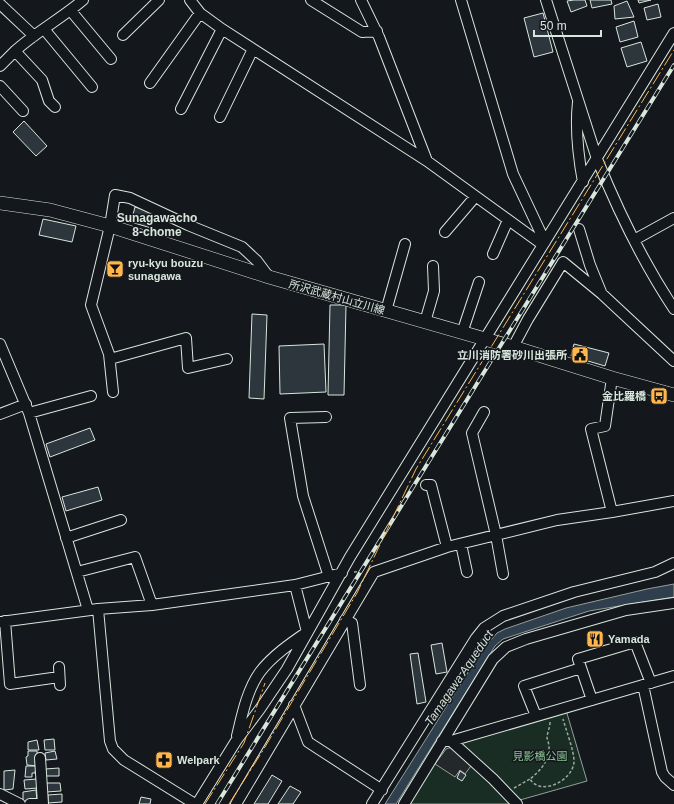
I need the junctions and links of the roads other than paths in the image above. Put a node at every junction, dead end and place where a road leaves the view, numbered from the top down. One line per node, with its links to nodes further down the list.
1 (83, 0): 9 (street)
2 (159, 0): 15 (street)
3 (190, 0): 10 (street)
4 (311, 0): 13 (street)
5 (361, 0): 13 (street)
6 (462, 0): 41 (street)
7 (546, 0): 24 (street)
8 (0, 4): 16 (street)
9 (71, 10): 11 (street); 19 (street)
10 (200, 13): 12 (street); 21 (street)
11 (44, 29): 16 (street); 23 (street)
12 (222, 30): 17 (street); 26 (street)
13 (377, 31): 30 (street)
14 (674, 33): 29 (street)
15 (123, 35)
16 (34, 36): 18 (street)
17 (253, 49): 28 (street); 30 (street)
18 (15, 51): 20 (street); 25 (street)
19 (111, 59)
20 (0, 66)
21 (150, 83)
22 (0, 86): 27 (street)
23 (92, 87)
24 (578, 98): 29 (street); 31 (street)
25 (55, 107)
26 (181, 109)
27 (23, 111)
28 (220, 117)
29 (597, 159): 31 (street); 39 (street)
30 (427, 161): 32 (street)
31 (583, 182): 41 (street)
32 (475, 197): 35 (street); 38 (street)
33 (0, 203): 36 (main road, 所沢武蔵村山立川線)
34 (674, 218): 39 (street)
35 (508, 220): 41 (street); 42 (street)
36 (110, 226): 44 (main road, 所沢武蔵村山立川線); 44 (street); 54 (street)
37 (579, 228): 46 (street)
38 (445, 232)
39 (634, 240): 47 (street)
40 (405, 244): 48 (street)
41 (544, 244): 51 (street)
42 (493, 254)
43 (433, 266): 49 (street)
44 (269, 277): 48 (main road, 所沢武蔵村山立川線)
45 (479, 282): 50 (street)
46 (602, 294): 53 (street); 56 (street)
47 (674, 309)
48 (386, 311): 49 (main road, 所沢武蔵村山立川線)
49 (425, 322): 50 (main road, 所沢武蔵村山立川線)
50 (462, 333): 51 (main road, 所沢武蔵村山立川線)
51 (486, 340): 53 (main road, 所沢武蔵村山立川線); 76 (street)
52 (0, 344): 61 (street)
53 (513, 347): 57 (main road, 所沢武蔵村山立川線)
54 (110, 359): 55 (street); 58 (street)
55 (227, 360)
56 (674, 361)
57 (612, 378): 60 (main road, 所沢武蔵村山立川線); 67 (street)
58 (113, 392)
59 (91, 396): 61 (street)
60 (674, 396)
61 (27, 409): 63 (street); 70 (street)
62 (484, 412): 69 (street)
63 (0, 414)
64 (326, 416): 78 (street)
65 (426, 485): 72 (street)
66 (674, 500): 67 (street)
67 (612, 512): 69 (street)
68 (121, 520): 70 (street)
69 (496, 535): 71 (street); 77 (street)
70 (66, 538): 74 (street)
71 (461, 544): 72 (street); 75 (street)
72 (447, 547): 83 (street)
73 (674, 563): 98 (street)
74 (77, 572): 81 (street); 82 (street)
75 (467, 572)
76 (342, 573): 78 (street); 85 (street)
77 (503, 574)
78 (329, 576): 79 (street)
79 (295, 585): 81 (street); 85 (street)
80 (674, 603): 95 (street)
81 (152, 605): 82 (street)
82 (93, 610): 84 (street); 102 (street)
83 (345, 620): 90 (street); 92 (street)
84 (3, 622): 88 (street)
85 (307, 632): 94 (street); 94 (street)
86 (581, 668): 89 (street); 91 (street); 93 (street)
87 (674, 676): 89 (street)
88 (59, 677)
89 (647, 684): 91 (street); 97 (street)
90 (360, 685)
91 (592, 700): 93 (street)
92 (294, 705): 98 (street); 103 (street)
93 (536, 716): 95 (street)
94 (236, 741): 102 (street)
95 (446, 741): 105 (street); 106 (street)
96 (40, 758): 101 (street)
97 (674, 785)
98 (382, 790): 104 (street)
99 (0, 794): 100 (street)
100 (20, 804)
101 (30, 804)
102 (196, 804)
103 (236, 804)
104 (372, 804)
105 (404, 804)
106 (517, 804)

